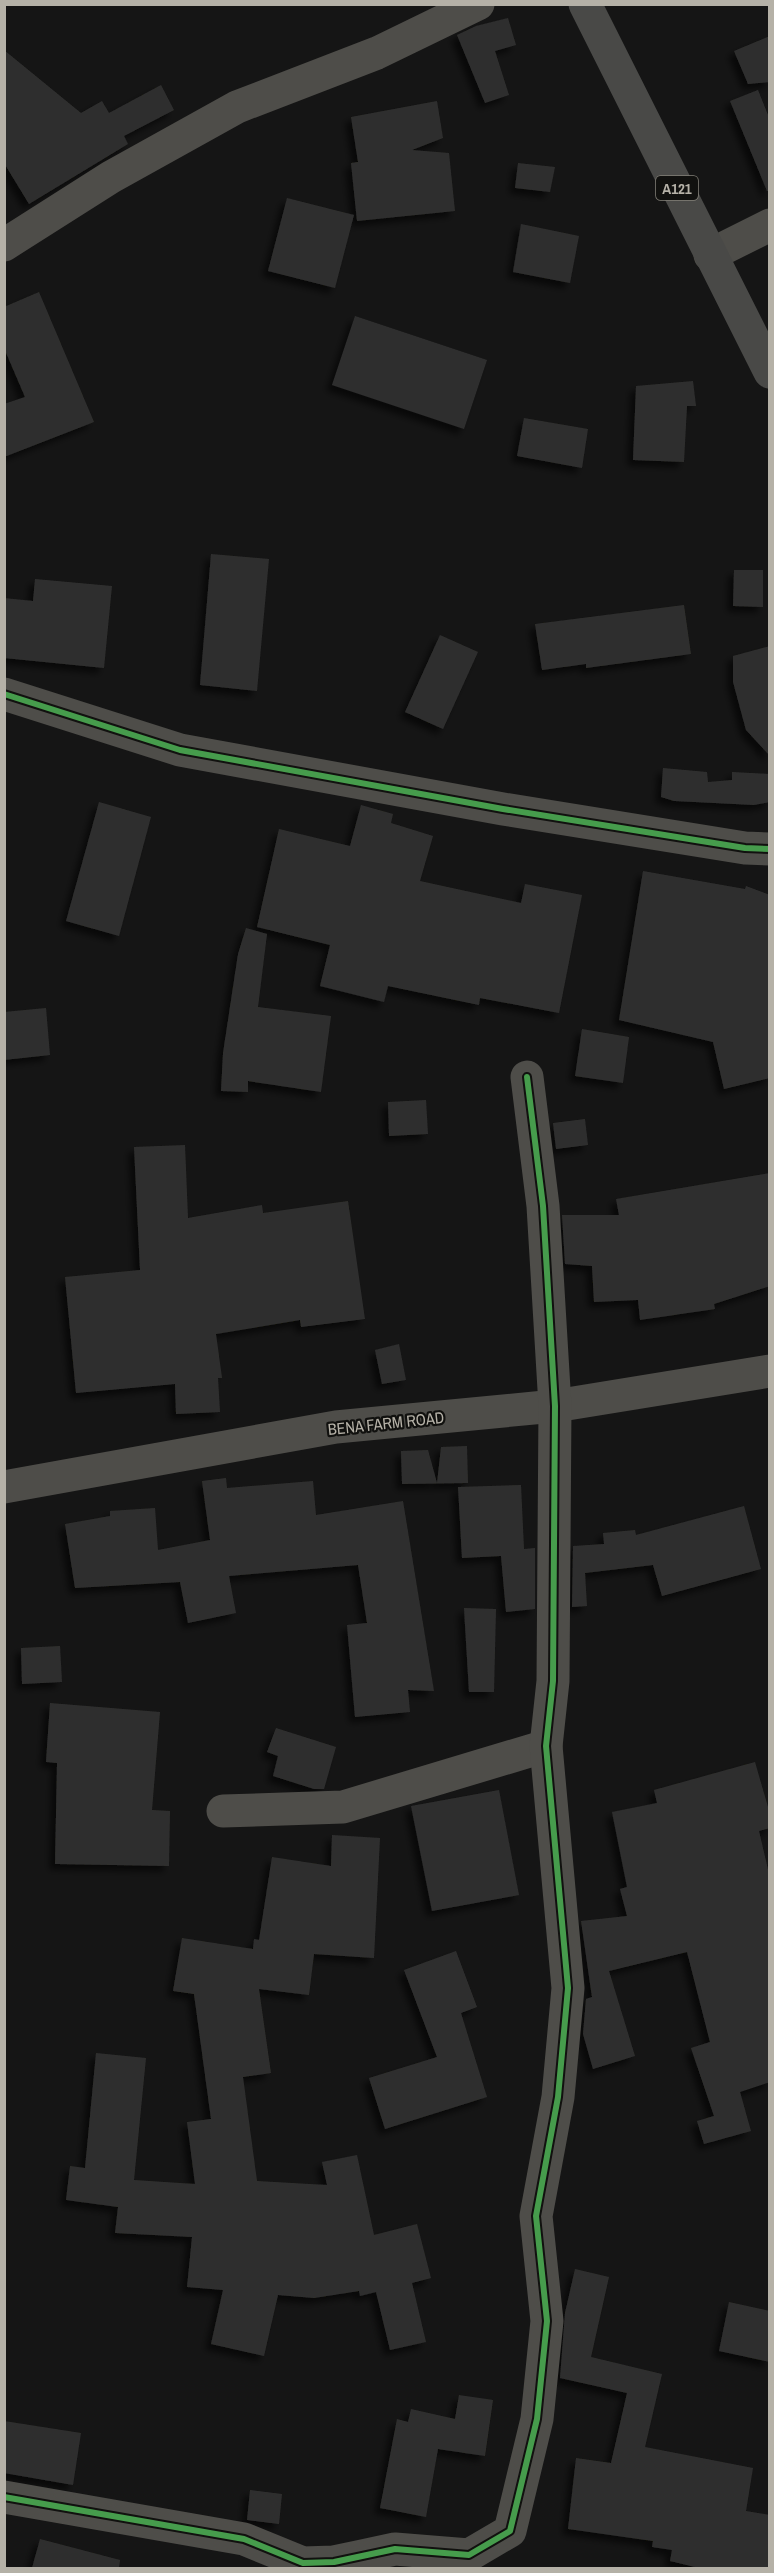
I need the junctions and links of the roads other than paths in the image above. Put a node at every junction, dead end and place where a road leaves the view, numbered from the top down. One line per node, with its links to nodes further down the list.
1 (478, 4): 4 (street)
2 (585, 4): 5 (main road, A121)
3 (770, 225): 5 (street)
4 (4, 245)
5 (710, 255): 6 (main road, A121)
6 (770, 372)
7 (4, 694): 8 (street)
8 (770, 849)
9 (527, 1077): 11 (street)
10 (770, 1371): 11 (street, BENA FARM ROAD)
11 (555, 1406): 12 (street, BENA FARM ROAD); 13 (street)
12 (4, 1487)
13 (546, 1746): 14 (street); 16 (street)
14 (223, 1810)
15 (4, 2497): 16 (street)
16 (333, 2565)

